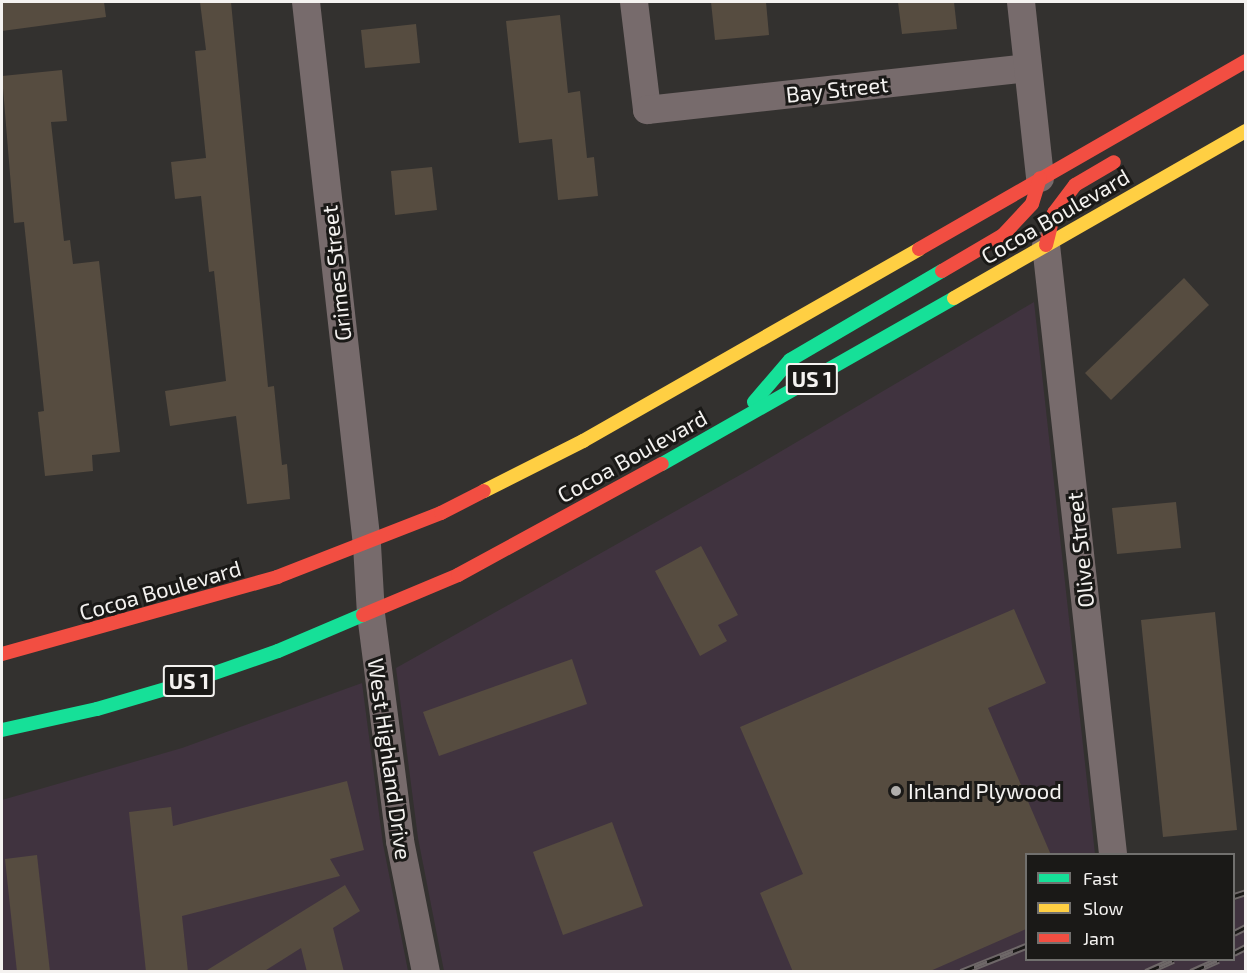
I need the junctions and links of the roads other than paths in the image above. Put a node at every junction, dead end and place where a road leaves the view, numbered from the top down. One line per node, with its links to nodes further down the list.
1 (306, 2): 11 (street, Grimes Street)
2 (634, 2): 5 (street, Bay Street)
3 (1021, 2): 5 (street)
4 (1245, 61): 8 (main road, Cocoa Boulevard / US 1)
5 (1028, 68): 8 (street)
6 (1245, 131): 9 (main road, Cocoa Boulevard / US 1)
7 (1125, 156): 9 (main road)
8 (1040, 178): 10 (main road); 11 (main road, Cocoa Boulevard / US 1)
9 (1046, 245): 10 (main road, Cocoa Boulevard / US 1); 15 (street, Olive Street)
10 (737, 421): 12 (main road, Cocoa Boulevard / US 1)
11 (367, 545): 12 (street, West Highland Drive); 13 (main road, Cocoa Boulevard / US 1)
12 (371, 614): 14 (main road, Cocoa Boulevard / US 1); 16 (street, West Highland Drive)
13 (2, 654)
14 (2, 730)
15 (1113, 853)
16 (426, 972)

